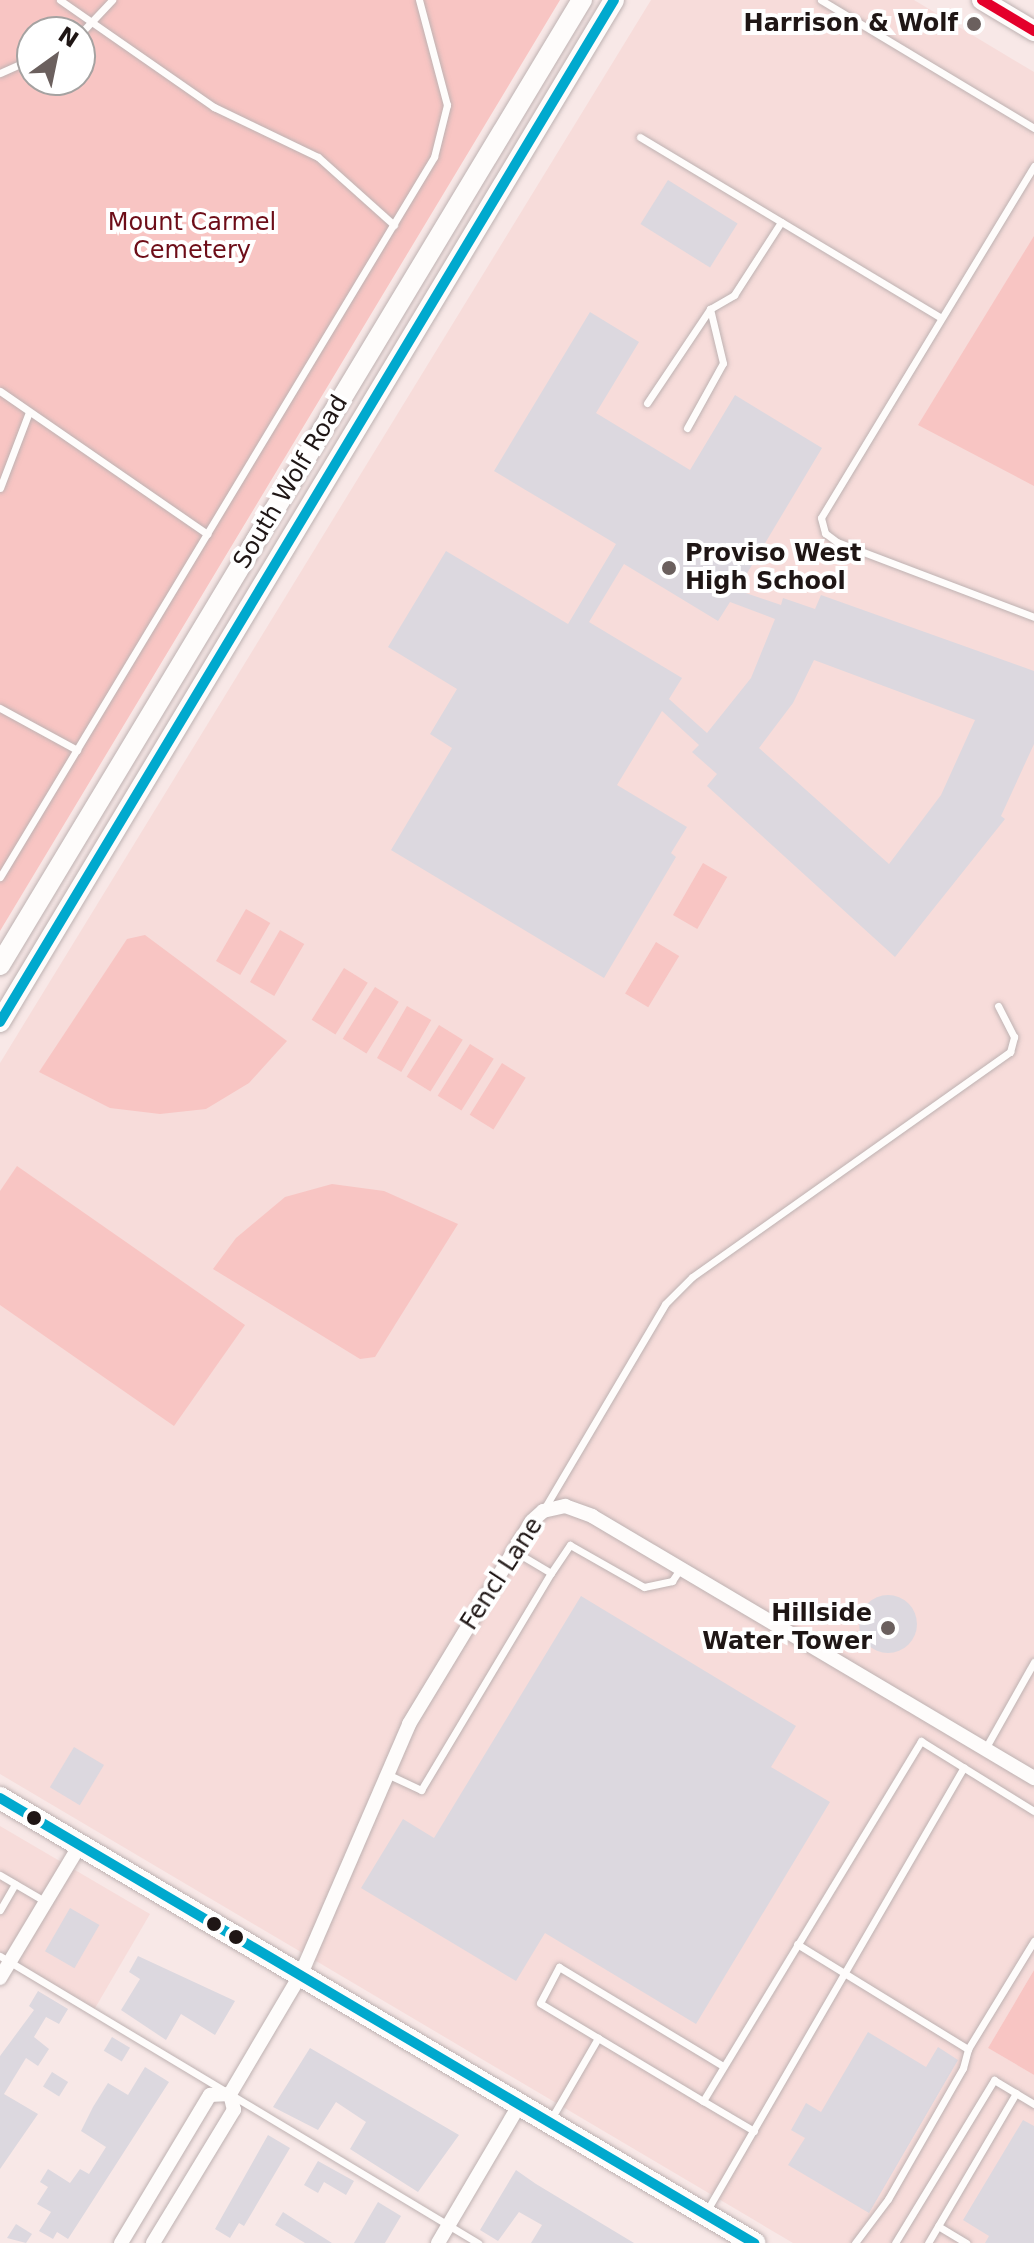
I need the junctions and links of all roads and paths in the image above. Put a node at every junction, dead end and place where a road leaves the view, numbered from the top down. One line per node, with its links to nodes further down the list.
1 (60, 0): 8 (lane)
2 (112, 0): 9 (lane)
3 (419, 0): 16 (lane)
4 (582, 0): 29 (main road, South Wolf Road)
5 (614, 0): 31 (main road, South Wolf Road)
6 (821, 0): 12 (lane)
7 (982, 0): 11 (main road)
8 (83, 16)
9 (96, 19)
10 (96, 25): 16 (lane)
11 (1034, 31)
12 (1034, 128)
13 (640, 137): 15 (lane)
14 (1034, 166): 18 (lane)
15 (781, 222): 17 (lane); 18 (lane)
16 (394, 225): 24 (lane)
17 (710, 309): 20 (lane); 22 (lane)
18 (941, 318): 25 (lane)
19 (0, 391): 21 (lane)
20 (647, 403)
21 (29, 412): 23 (lane); 24 (lane)
22 (687, 428)
23 (0, 488)
24 (207, 534): 27 (lane)
25 (1034, 617)
26 (0, 708): 27 (lane)
27 (77, 750): 28 (lane)
28 (0, 877)
29 (0, 965)
30 (998, 1006): 32 (lane)
31 (0, 1022)
32 (543, 1511): 33 (street, Fencl Lane); 34 (street, Fencl Lane)
33 (514, 1551): 35 (lane); 39 (street, Fencl Lane)
34 (680, 1568): 35 (lane); 37 (street, Fencl Lane)
35 (551, 1573): 39 (lane)
36 (1034, 1662): 37 (lane)
37 (985, 1749): 40 (street, Fencl Lane)
38 (964, 1767): 42 (lane); 49 (lane); 51 (lane)
39 (386, 1774): 52 (street, Fencl Lane)
40 (1034, 1778)
41 (0, 1798): 43 (main road)
42 (1034, 1811)
43 (80, 1845): 46 (street); 52 (main road)
44 (0, 1875): 45 (lane)
45 (15, 1884): 46 (lane); 47 (lane)
46 (46, 1902): 50 (street)
47 (0, 1910)
48 (1034, 1941): 55 (lane)
49 (797, 1944): 51 (lane); 56 (lane)
50 (5, 1959): 53 (street); 58 (lane)
51 (844, 1973): 55 (lane); 63 (lane)
52 (301, 1974): 58 (street, Fencl Lane); 60 (main road)
53 (0, 1978)
54 (598, 2038): 56 (lane); 59 (lane); 62 (lane)
55 (968, 2049): 72 (lane)
56 (723, 2066): 59 (lane)
57 (1016, 2093): 61 (lane); 66 (lane); 73 (lane)
58 (230, 2094): 65 (lane); 68 (street); 69 (street)
59 (703, 2101): 63 (lane)
60 (520, 2104): 62 (main road); 65 (street)
61 (1034, 2104)
62 (549, 2121): 64 (main road)
63 (754, 2131): 64 (lane)
64 (705, 2213): 67 (main road)
65 (449, 2225): 70 (street); 71 (lane)
66 (938, 2226): 74 (lane); 75 (lane)
67 (739, 2239)
68 (121, 2243)
69 (153, 2243)
70 (438, 2243)
71 (478, 2243)
72 (855, 2243)
73 (895, 2243)
74 (928, 2243)
75 (966, 2243)

